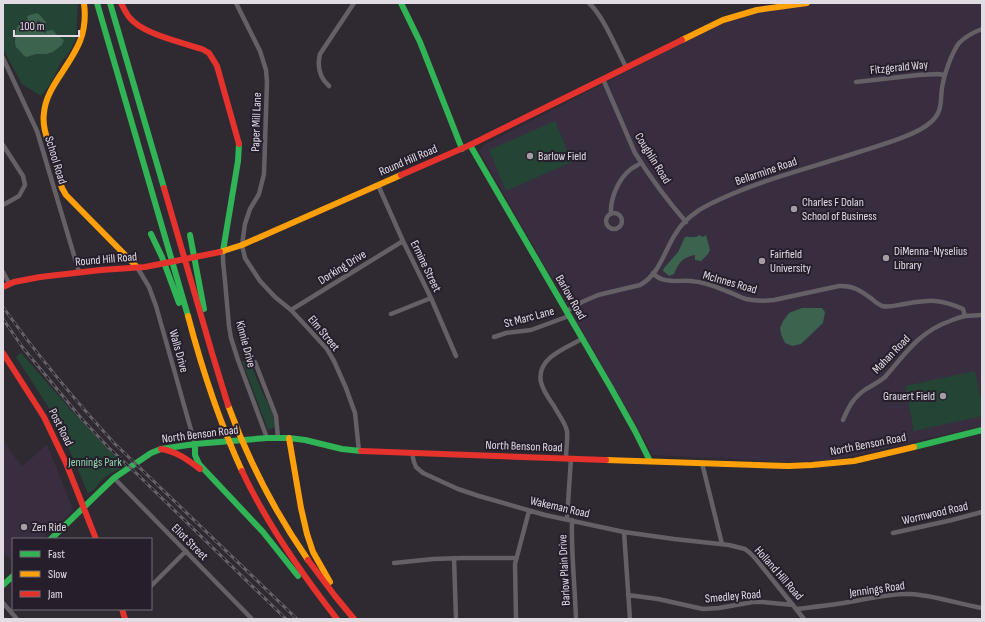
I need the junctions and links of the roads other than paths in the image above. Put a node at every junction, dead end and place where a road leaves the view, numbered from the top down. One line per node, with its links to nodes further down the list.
1 (84, 3): 31 (main road)
2 (97, 3): 48 (main road)
3 (110, 3): 47 (main road)
4 (121, 3): 30 (main road)
5 (236, 3): 29 (street, Paper Mill Lane)
6 (354, 3): 17 (street)
7 (401, 3): 20 (main road)
8 (589, 3): 13 (street)
9 (806, 3): 10 (main road, Round Hill Road)
10 (784, 5): 13 (main road, Round Hill Road)
11 (982, 29): 14 (street, Bellarmine Road)
12 (3, 58): 33 (street, School Road)
13 (626, 67): 15 (main road, Round Hill Road)
14 (944, 75): 16 (street, Fitzgerald Way); 25 (street, Bellarmine Road)
15 (603, 79): 19 (main road, Round Hill Road); 21 (street, Coughlin Road)
16 (856, 82)
17 (329, 86)
18 (3, 145): 23 (street)
19 (470, 145): 20 (main road, Round Hill Road); 40 (main road, Barlow Road)
20 (462, 149): 22 (main road, Round Hill Road)
21 (642, 163): 24 (street); 25 (street, Coughlin Road)
22 (378, 185): 28 (street, Ermine Street); 29 (main road, Round Hill Road)
23 (3, 205)
24 (612, 214)
25 (686, 222): 34 (street, Bellarmine Road)
26 (151, 234): 48 (main road)
27 (190, 235): 47 (main road)
28 (403, 241): 37 (street, Ermine Street); 38 (street, Dorking Drive)
29 (242, 245): 30 (main road, Round Hill Road); 38 (street, Elm Street)
30 (223, 251): 31 (main road, Round Hill Road); 52 (street, Kinnie Drive)
31 (137, 267): 33 (main road, Round Hill Road); 55 (street, Walls Drive)
32 (3, 272): 35 (street)
33 (79, 272): 35 (main road, Round Hill Road)
34 (653, 273): 40 (street, Bellarmine Road); 42 (street, McInnes Road)
35 (9, 283): 36 (main road, Round Hill Road)
36 (3, 287)
37 (431, 298): 39 (street); 46 (street, Ermine Street)
38 (291, 310): 57 (street, Elm Street)
39 (391, 314)
40 (568, 314): 43 (street, St Marc Lane); 44 (main road, Barlow Road)
41 (982, 315): 42 (street)
42 (965, 316): 50 (street, Mahan Road)
43 (494, 338)
44 (582, 339): 59 (street, Barlow Plain Drive); 60 (main road, Barlow Road)
45 (3, 353): 64 (main road, Post Road)
46 (456, 356)
47 (213, 357): 82 (main road)
48 (201, 362): 88 (main road)
49 (255, 362): 53 (street)
50 (843, 420)
51 (982, 430): 61 (main road, North Benson Road)
52 (267, 438): 53 (main road, North Benson Road); 55 (main road, North Benson Road)
53 (278, 438): 54 (main road, North Benson Road)
54 (289, 438): 57 (main road, North Benson Road); 82 (main road)
55 (195, 444): 56 (main road, North Benson Road); 63 (main road)
56 (161, 449): 62 (main road, North Benson Road); 63 (main road)
57 (359, 451): 58 (main road, North Benson Road)
58 (412, 453): 59 (main road, North Benson Road); 65 (street, Wakeman Road)
59 (569, 458): 60 (main road, North Benson Road); 67 (street, Barlow Plain Drive)
60 (650, 461): 61 (main road, North Benson Road)
61 (702, 463): 72 (street)
62 (114, 478): 64 (main road, North Benson Road); 73 (street, Eliot Street)
63 (219, 485): 88 (main road)
64 (84, 507): 70 (main road, North Benson Road); 71 (main road, Post Road)
65 (529, 511): 67 (street, Wakeman Road); 75 (street)
66 (982, 512): 69 (street, Wormwood Road)
67 (570, 520): 68 (street, Wakeman Road); 92 (street, Barlow Plain Drive)
68 (624, 532): 72 (street, Wakeman Road); 80 (street)
69 (892, 533)
70 (52, 538)
71 (96, 538)
72 (722, 544): 83 (street, Holland Hill Road)
73 (186, 551): 78 (street); 87 (street, Eliot Street)
74 (454, 558): 75 (street); 76 (street); 90 (street)
75 (516, 558): 91 (street)
76 (394, 563)
77 (12, 577): 79 (main road)
78 (152, 585)
79 (3, 586)
80 (628, 595): 83 (street, Smedley Road); 93 (street)
81 (3, 603): 86 (street)
82 (343, 605): 89 (main road)
83 (793, 605): 85 (street, Holland Hill Road)
84 (982, 608): 85 (street, Jennings Road)
85 (797, 609): 94 (street, Holland Hill Road)
86 (17, 619)
87 (252, 619)
88 (337, 619)
89 (354, 619)
90 (456, 619)
91 (516, 619)
92 (576, 619)
93 (630, 619)
94 (804, 619)

